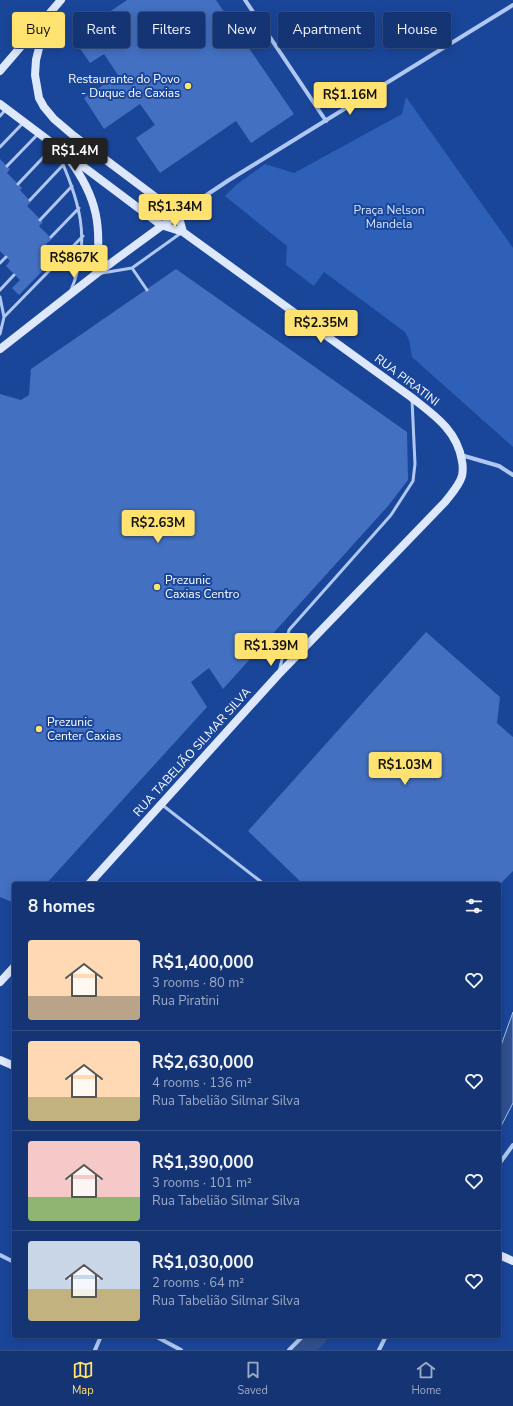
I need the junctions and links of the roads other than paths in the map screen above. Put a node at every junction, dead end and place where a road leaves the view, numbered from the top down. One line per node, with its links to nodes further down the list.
1 (61, 0): 4 (main road)
2 (245, 0): 10 (street)
3 (513, 5): 10 (street)
4 (52, 12)
5 (20, 48): 7 (main road)
6 (39, 48): 22 (main road)
7 (0, 70)
8 (3, 107): 9 (lane); 11 (main road, RUA PIRATINI)
9 (0, 116)
10 (326, 121): 22 (street)
11 (24, 122): 12 (main road, RUA PIRATINI); 14 (lane)
12 (39, 133): 13 (main road, RUA PIRATINI); 17 (lane)
13 (55, 145): 15 (main road, RUA PIRATINI); 16 (lane); 18 (lane)
14 (0, 147)
15 (63, 151): 24 (main road, RUA PIRATINI); 31 (main road)
16 (63, 165): 19 (lane); 20 (lane)
17 (7, 166)
18 (18, 184)
19 (72, 186): 21 (lane); 23 (lane)
20 (30, 200)
21 (79, 208): 26 (lane); 27 (lane)
22 (178, 214): 24 (main road); 25 (main road)
23 (40, 220)
24 (161, 226): 25 (main road, RUA PIRATINI); 31 (main road)
25 (183, 232): 30 (lane); 40 (main road, RUA PIRATINI)
26 (83, 236): 35 (lane); 37 (lane)
27 (51, 237)
28 (6, 257): 29 (lane)
29 (0, 263)
30 (132, 268): 31 (lane); 34 (lane)
31 (96, 274): 35 (main road)
32 (14, 275): 33 (lane)
33 (0, 290)
34 (147, 290)
35 (69, 295): 39 (main road)
36 (0, 297): 37 (lane)
37 (4, 317): 38 (lane)
38 (0, 334)
39 (0, 349)
40 (411, 397): 41 (main road, RUA PIRATINI); 43 (lane)
41 (461, 455): 42 (street); 43 (main road, RUA TABELIÃO SILMAR SILVA)
42 (513, 475)
43 (278, 675): 44 (main road, RUA TABELIÃO SILMAR SILVA)
44 (162, 804): 45 (main road, RUA TABELIÃO SILMAR SILVA); 46 (lane)
45 (91, 882)
46 (261, 882)
47 (12, 969): 48 (main road)
48 (0, 982)
49 (0, 1060): 50 (main road)
50 (12, 1065)
51 (513, 1145): 52 (street)
52 (501, 1161)
53 (0, 1255): 55 (street)
54 (501, 1256): 56 (main road)
55 (12, 1261)
56 (513, 1261)
57 (100, 1338): 61 (street)
58 (159, 1338): 62 (street)
59 (301, 1338): 63 (street)
60 (385, 1338): 64 (street)
61 (95, 1350)
62 (181, 1350)
63 (289, 1350)
64 (379, 1350)

